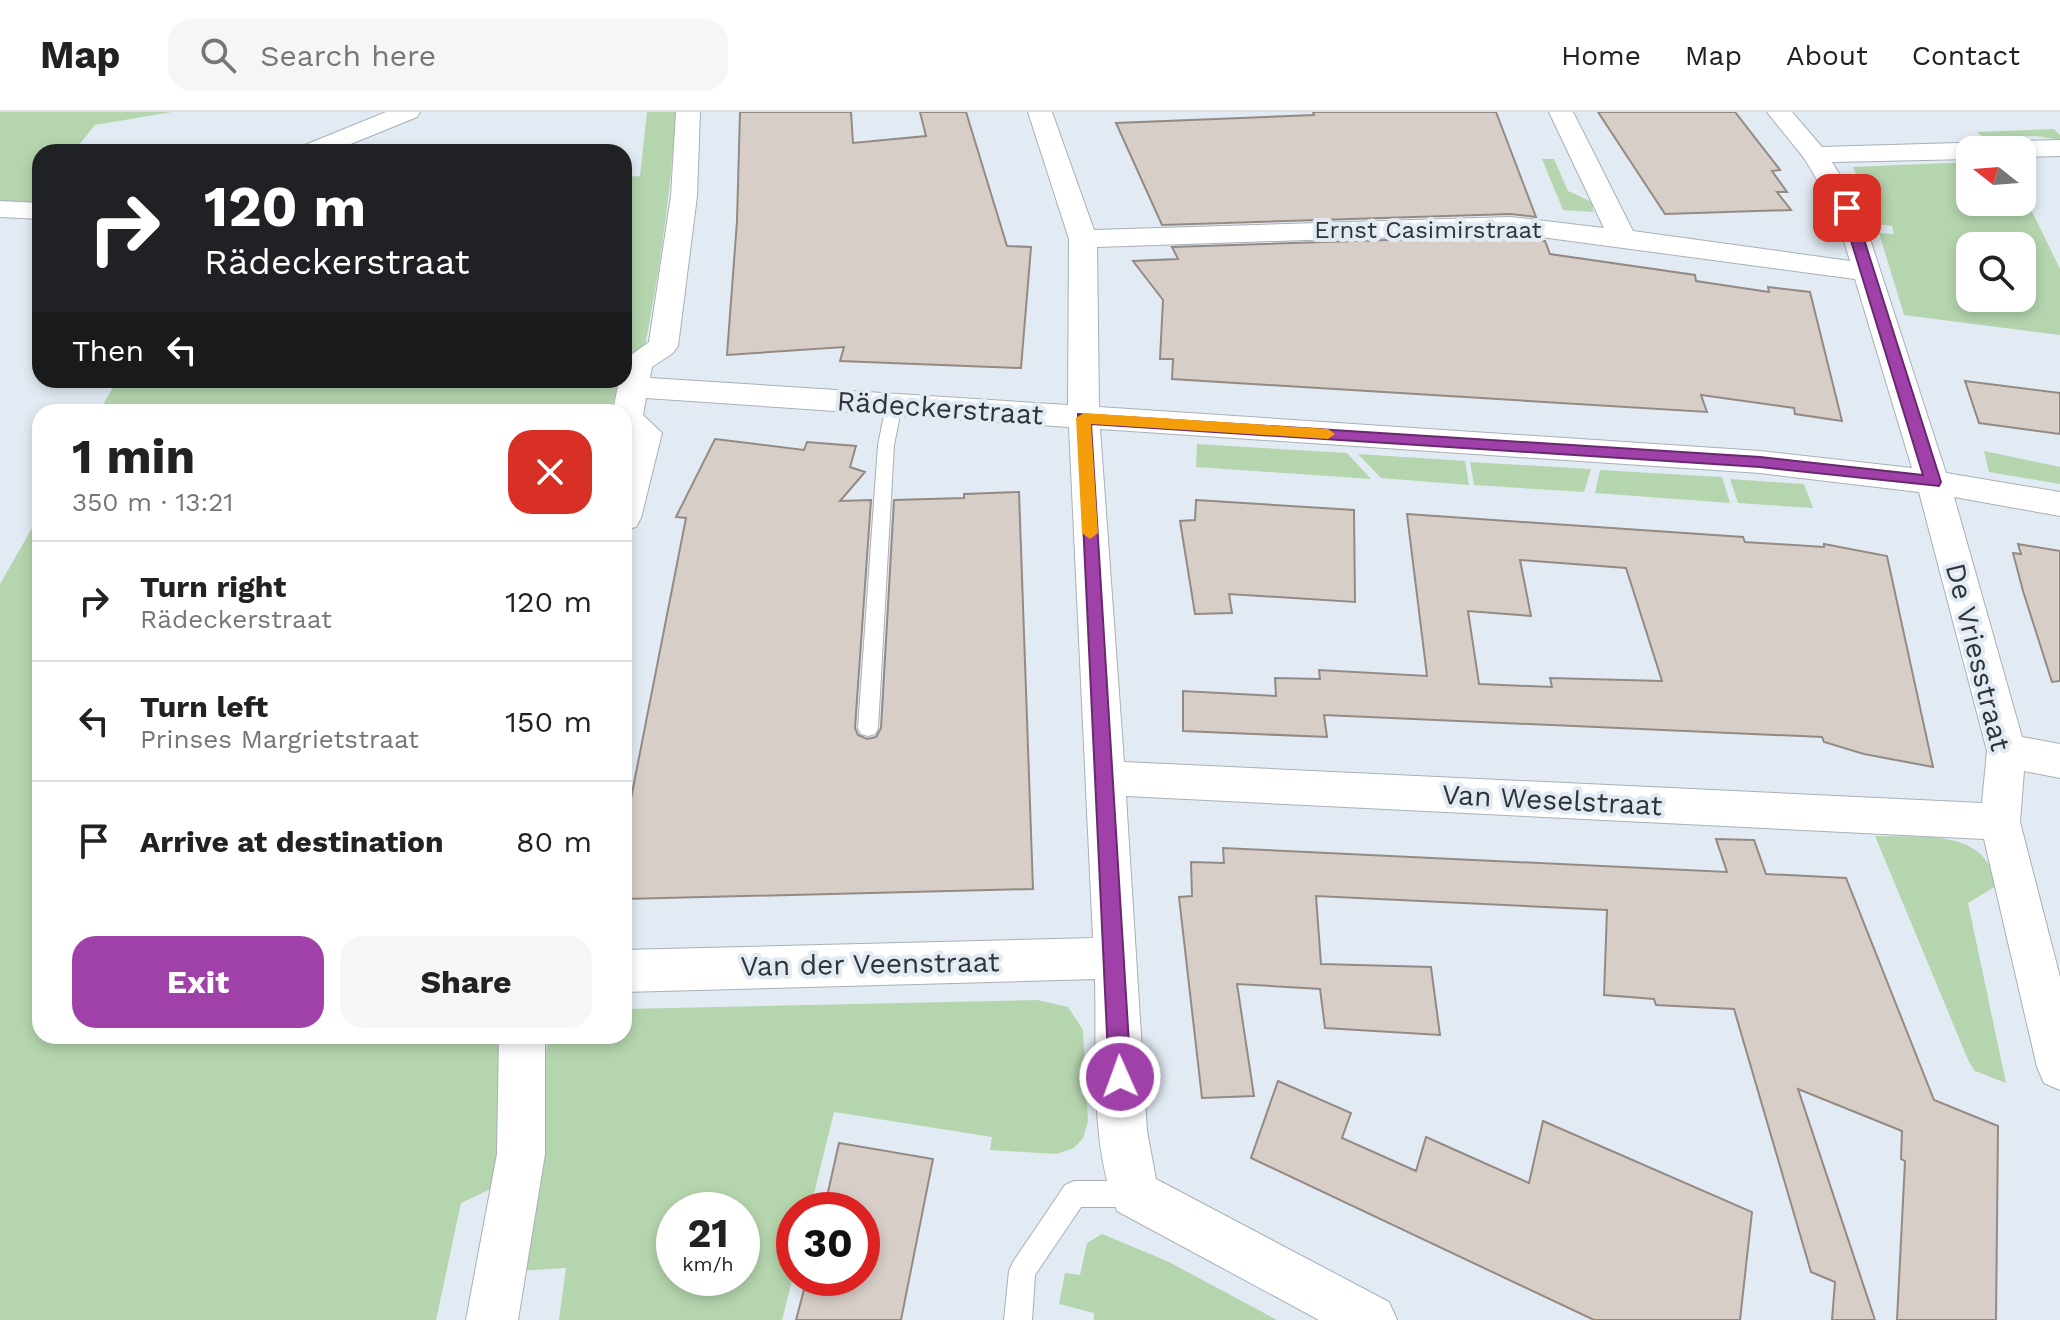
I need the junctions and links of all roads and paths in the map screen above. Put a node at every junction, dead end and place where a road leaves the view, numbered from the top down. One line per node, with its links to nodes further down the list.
1 (408, 112): 6 (street)
2 (688, 112): 16 (street)
3 (1040, 112): 14 (street)
4 (1561, 112): 13 (street)
5 (1779, 112): 10 (street, De Vriesstraat)
6 (329, 144)
7 (2060, 148): 8 (street)
8 (2036, 149)
9 (1956, 151): 10 (street)
10 (1815, 155): 15 (street, De Vriesstraat)
11 (0, 209): 12 (street)
12 (32, 211)
13 (1623, 238): 14 (street, Ernst Casimirstraat); 15 (street, Ernst Casimirstraat)
14 (1083, 239): 18 (street)
15 (1866, 272): 20 (street, De Vriesstraat)
16 (632, 387): 17 (street, Rädeckerstraat)
17 (894, 405): 18 (street, Rädeckerstraat); 23 (lane)
18 (1084, 418): 20 (street, Rädeckerstraat); 26 (street)
19 (632, 423): 21 (street)
20 (1933, 482): 22 (street, Rädeckerstraat); 24 (street, De Vriesstraat)
21 (632, 487)
22 (2060, 504)
23 (868, 728)
24 (2006, 751): 25 (street); 27 (street, De Vriesstraat)
25 (2060, 761)
26 (1105, 778): 27 (street, Van Weselstraat); 28 (street)
27 (2000, 822): 31 (street, De Vriesstraat)
28 (1116, 958): 29 (street, Van der Veenstraat); 32 (street)
29 (632, 971)
30 (522, 1044): 33 (street)
31 (2060, 1067)
32 (1134, 1194): 34 (lane); 35 (street)
33 (492, 1320)
34 (1018, 1320)
35 (1371, 1320)

